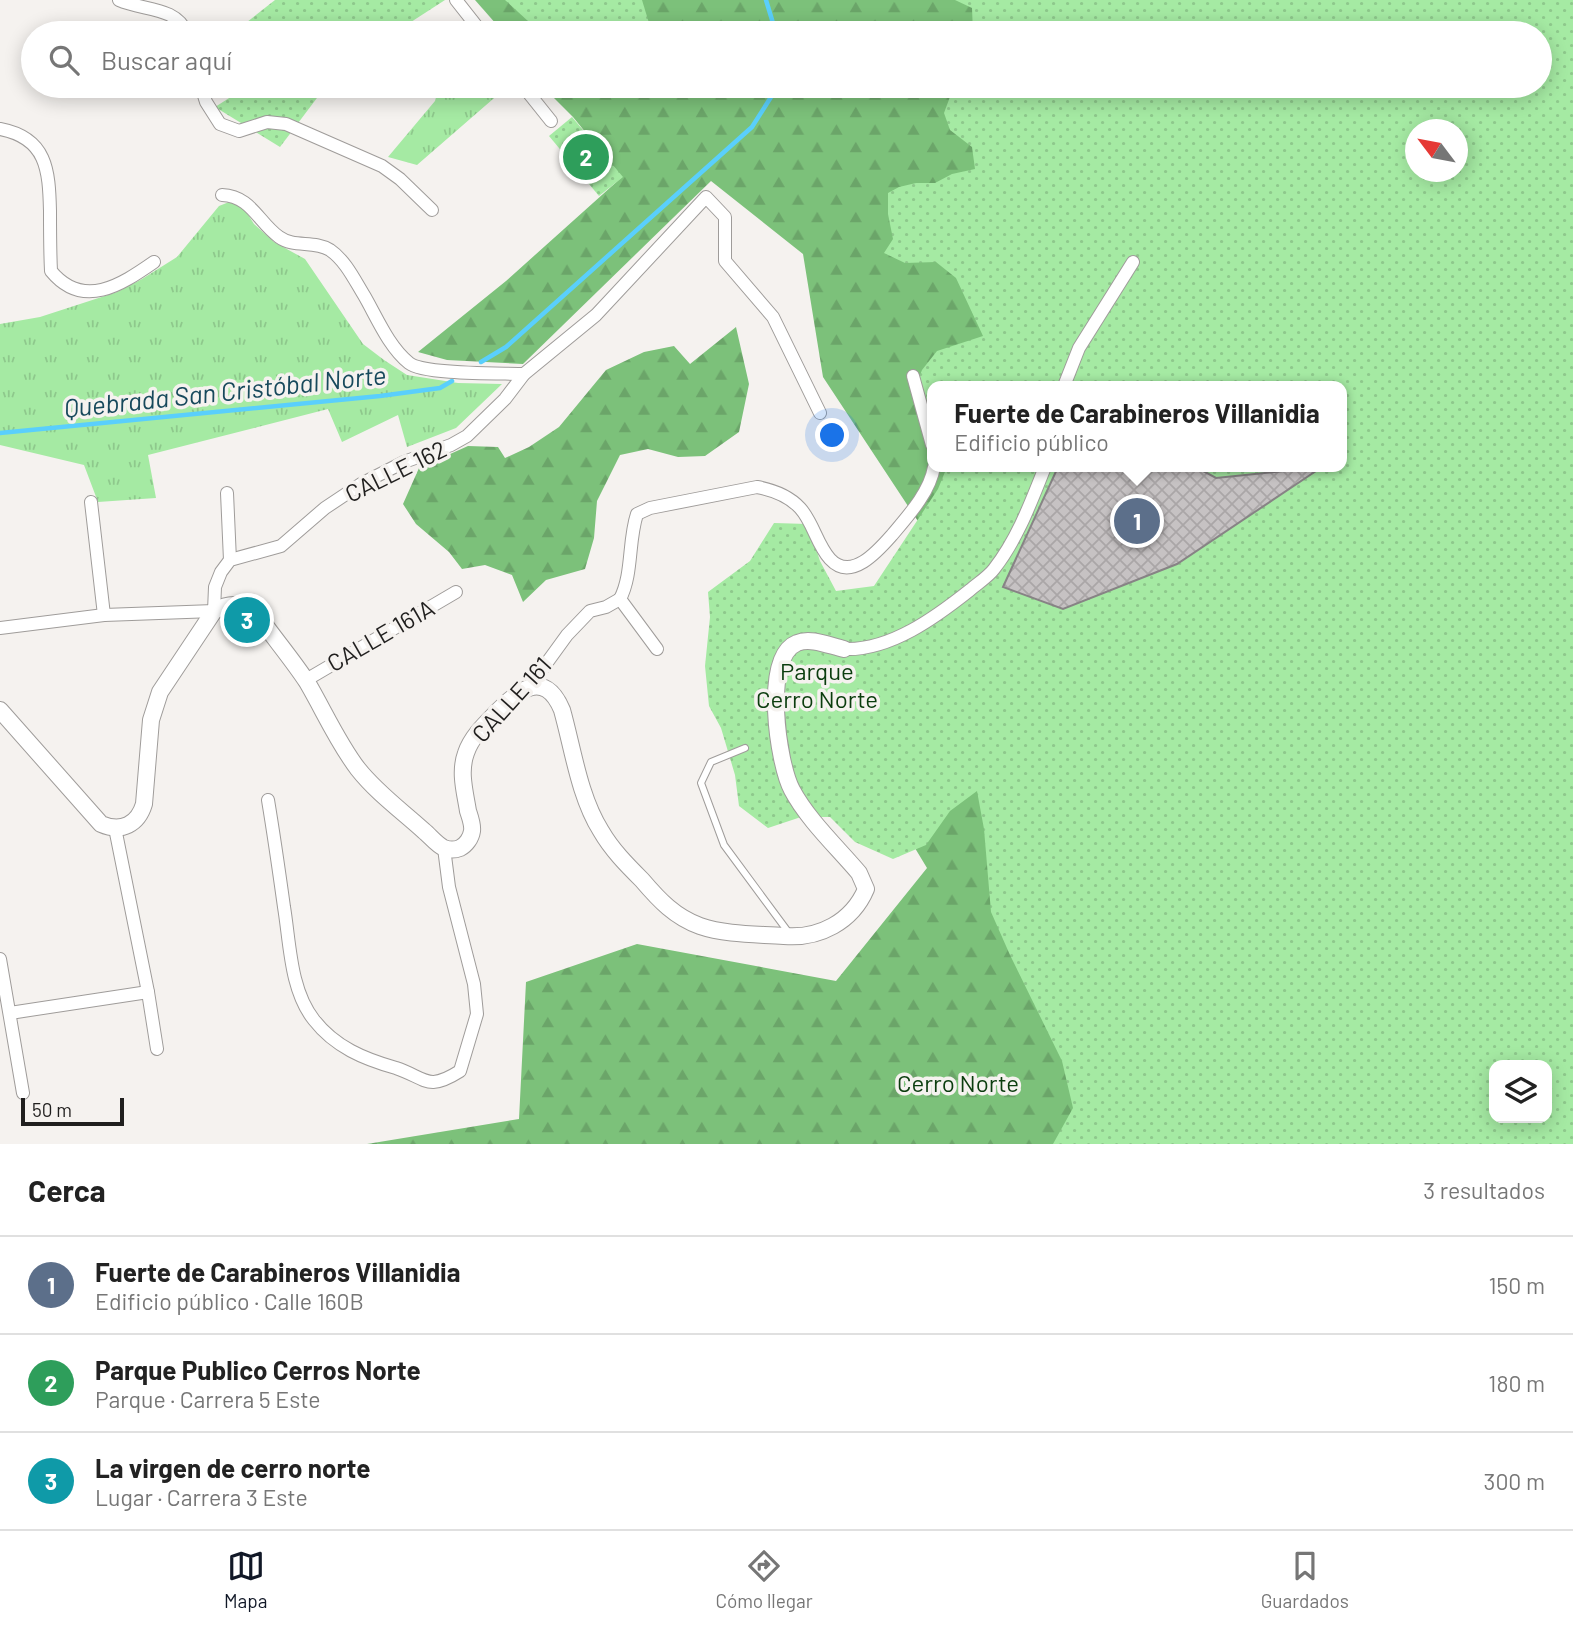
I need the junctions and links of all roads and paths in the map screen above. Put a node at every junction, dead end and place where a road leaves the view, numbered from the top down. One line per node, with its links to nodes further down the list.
1 (119, 0): 3 (street)
2 (456, 0): 4 (street)
3 (181, 21)
4 (473, 21)
5 (205, 98): 10 (street)
6 (533, 98): 7 (street)
7 (551, 121)
8 (0, 129): 11 (street)
9 (222, 194): 13 (street)
10 (432, 210)
11 (154, 262)
12 (1133, 262): 15 (street)
13 (524, 373): 16 (street, CALLE 162); 22 (street, CALLE 162)
14 (912, 376): 17 (street)
15 (1066, 381)
16 (820, 413)
17 (927, 428)
18 (933, 472): 24 (street)
19 (1043, 472): 29 (street)
20 (228, 493): 22 (street)
21 (91, 502): 26 (street)
22 (230, 560): 25 (street)
23 (456, 592): 30 (street, CALLE 161A)
24 (620, 599): 28 (street); 31 (street, CALLE 161)
25 (214, 611): 26 (street); 30 (street); 35 (street)
26 (104, 615): 27 (street)
27 (0, 628)
28 (657, 649)
29 (844, 649): 37 (street)
30 (306, 680): 36 (street)
31 (530, 686): 36 (street, CALLE 161); 37 (street)
32 (0, 710): 35 (street)
33 (746, 748): 37 (lane)
34 (268, 800): 36 (street)
35 (115, 828): 39 (street)
36 (444, 848)
37 (793, 937)
38 (0, 959): 40 (street)
39 (148, 992): 40 (street); 41 (street)
40 (10, 1013): 42 (street)
41 (157, 1049)
42 (23, 1093)

